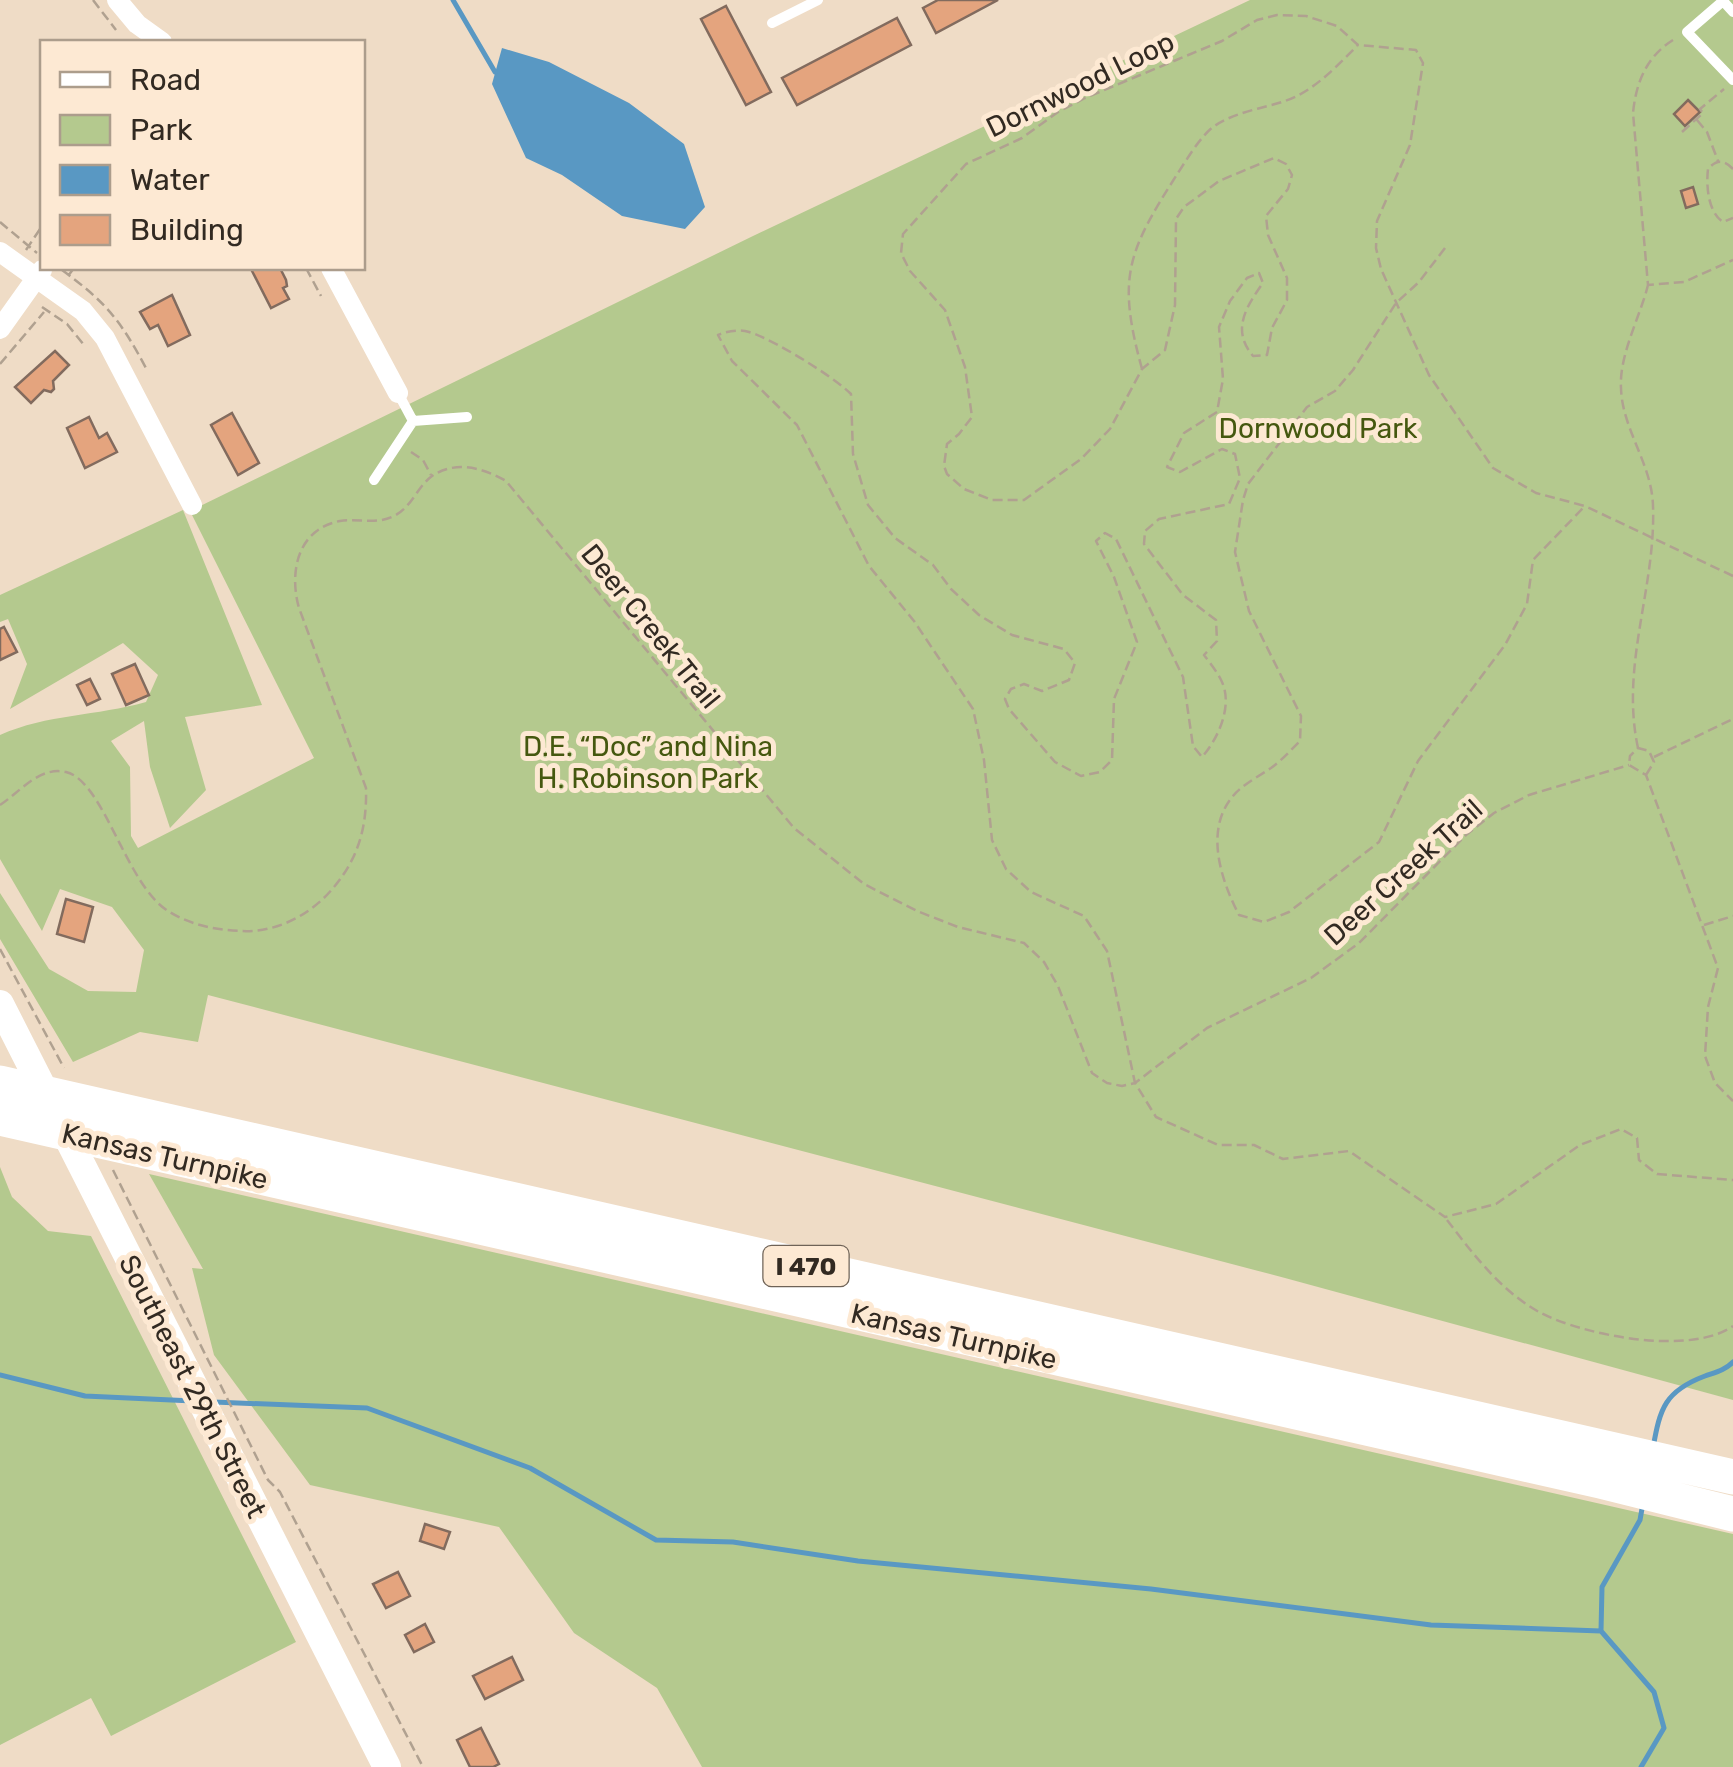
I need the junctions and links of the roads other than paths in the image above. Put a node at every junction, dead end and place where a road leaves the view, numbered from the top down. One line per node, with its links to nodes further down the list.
1 (117, 0): 6 (street)
2 (818, 0): 5 (lane)
3 (1724, 0): 4 (lane); 7 (lane)
4 (1733, 12)
5 (772, 23)
6 (159, 40)
7 (1733, 80)
8 (0, 252): 10 (street)
9 (332, 270): 12 (street)
10 (35, 280): 11 (street); 16 (street)
11 (0, 329)
12 (398, 393): 14 (lane)
13 (466, 417): 14 (lane)
14 (413, 421): 15 (lane)
15 (374, 480)
16 (192, 505)
17 (0, 1004): 22 (main road, Southeast 29th Street)
18 (0, 1083): 20 (highway, Kansas Turnpike / I 470)
19 (0, 1118): 21 (highway, Kansas Turnpike / I 470)
20 (1722, 1474)
21 (1733, 1514)
22 (387, 1767)

